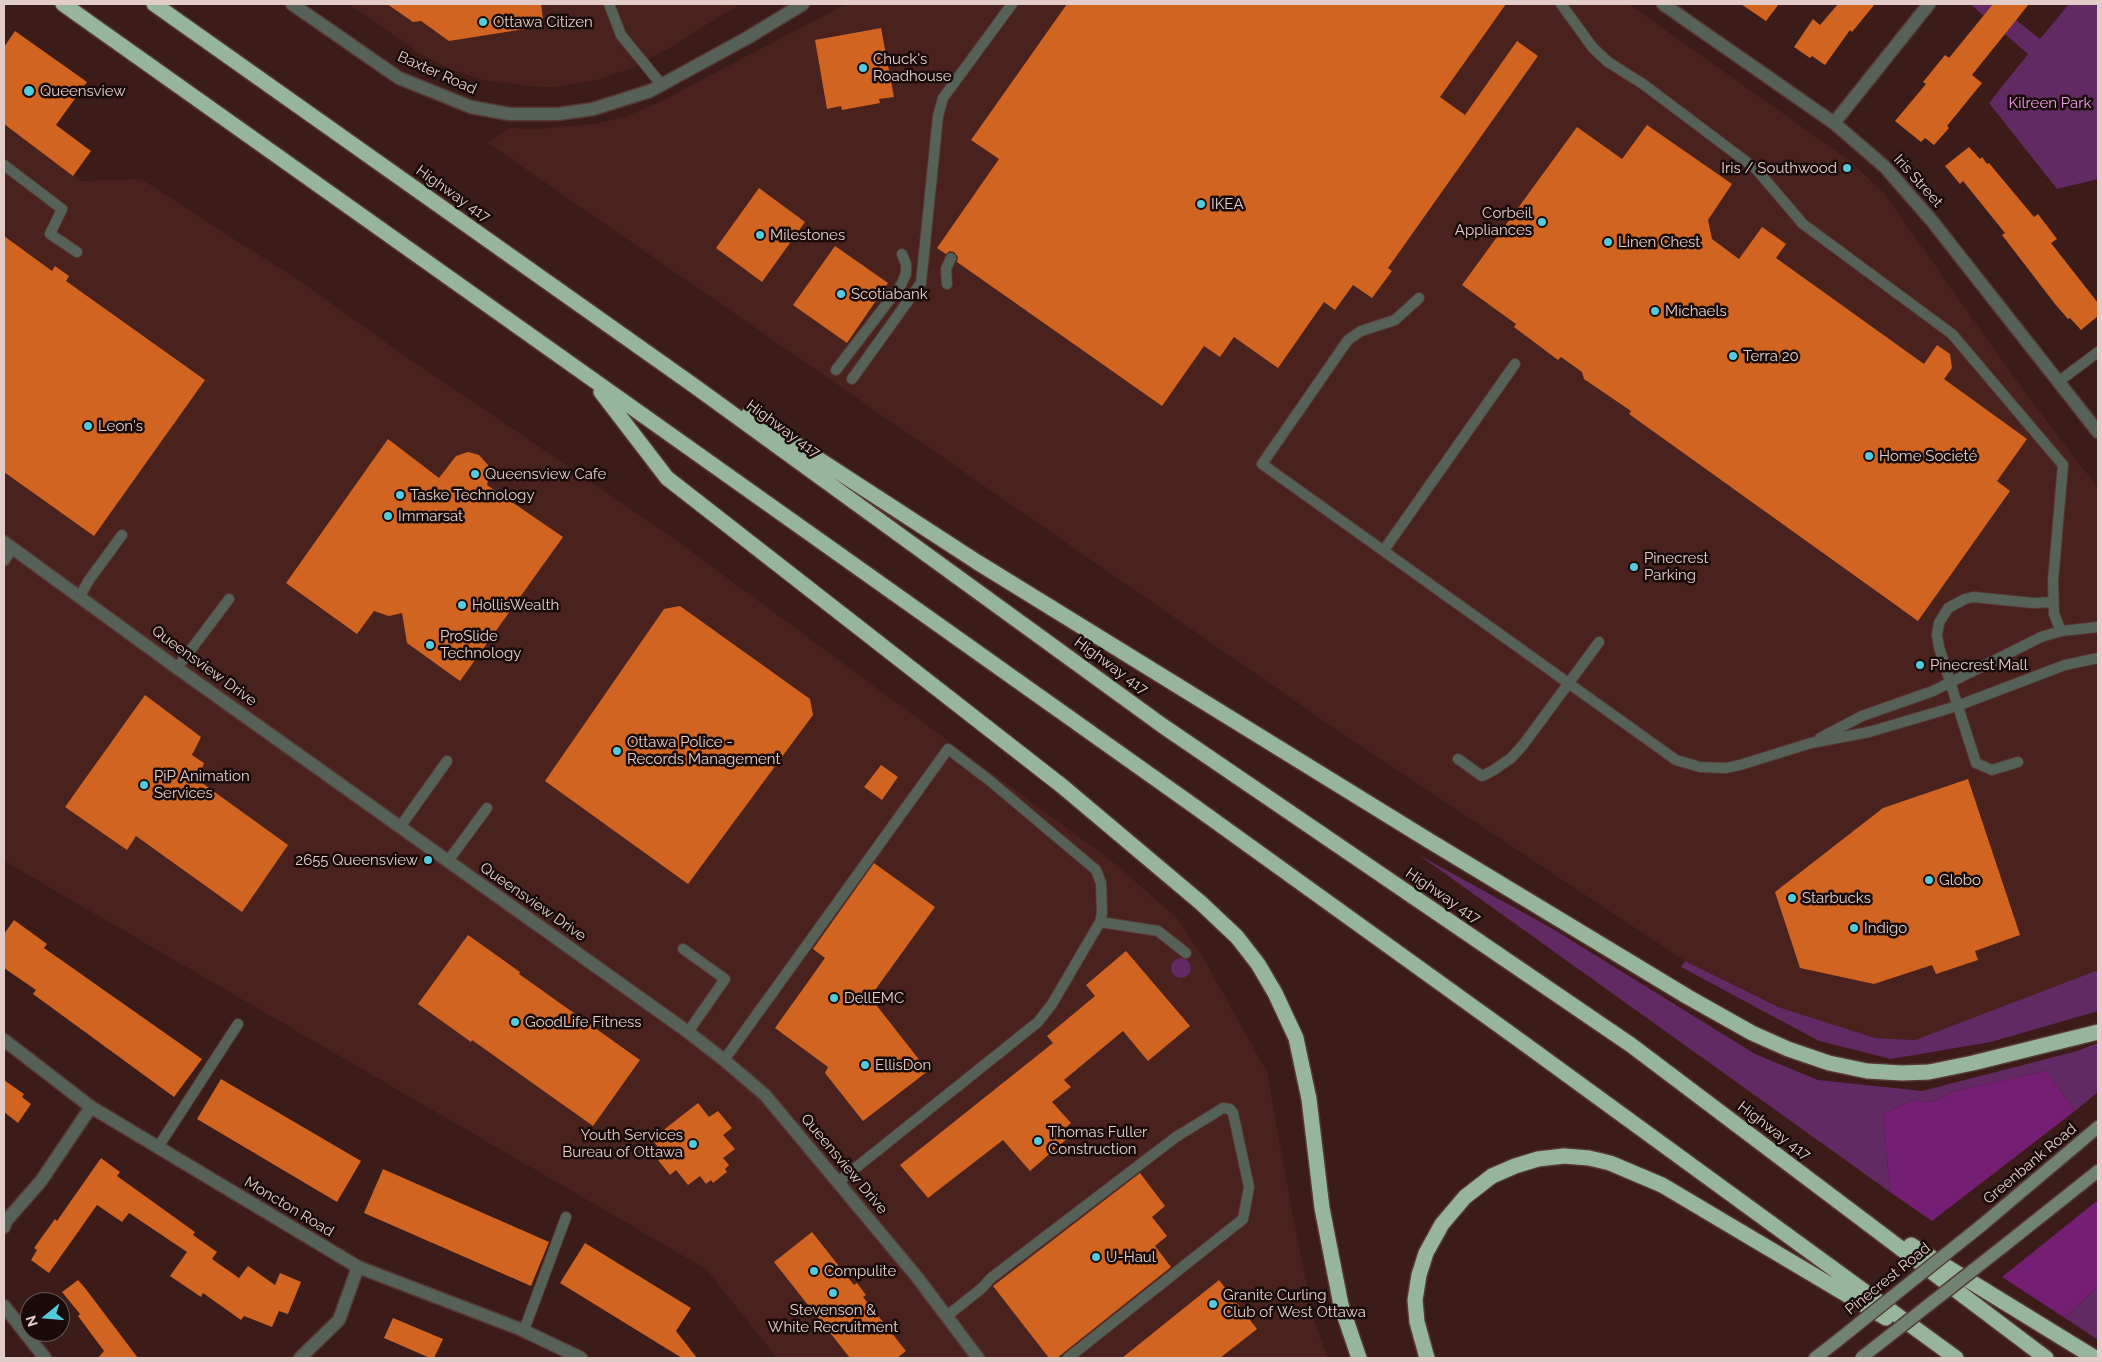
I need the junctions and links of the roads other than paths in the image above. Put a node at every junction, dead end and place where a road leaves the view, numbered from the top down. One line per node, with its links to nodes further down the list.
1 (63, 4): 21 (highway)
2 (154, 4): 24 (highway, Highway 417)
3 (292, 4): 10 (street, Baxter Road)
4 (609, 4): 10 (lane)
5 (803, 4): 10 (street, Baxter Road)
6 (1012, 4): 22 (lane)
7 (1560, 4): 32 (lane)
8 (1663, 4): 11 (street, Iris Street)
9 (1929, 4): 11 (street)
10 (661, 84)
11 (1834, 123): 23 (street, Iris Street)
12 (4, 165): 13 (lane)
13 (77, 252)
14 (902, 254): 20 (lane)
15 (951, 258): 16 (lane)
16 (947, 284)
17 (1419, 298): 28 (lane)
18 (2098, 352): 23 (lane)
19 (1515, 364): 28 (lane)
20 (836, 370)
21 (590, 379): 74 (highway); 79 (highway)
22 (852, 380)
23 (2058, 382): 25 (street, Iris Street)
24 (693, 385): 53 (highway); 61 (highway, Highway 417)
25 (2098, 432)
26 (122, 535): 30 (lane)
27 (8, 545): 29 (lane); 30 (street, Queensview Drive)
28 (1384, 550): 39 (lane)
29 (4, 561)
30 (80, 596): 37 (street, Queensview Drive)
31 (229, 599): 37 (lane)
32 (2053, 602): 34 (lane); 38 (lane)
33 (2098, 627): 34 (lane)
34 (2061, 631): 38 (lane)
35 (1599, 642): 39 (lane)
36 (2098, 658): 40 (lane)
37 (177, 668): 46 (street, Queensview Drive)
38 (1950, 682): 40 (lane); 41 (lane)
39 (1568, 684): 41 (lane); 42 (lane)
40 (1957, 706): 41 (lane); 44 (lane)
41 (1811, 743)
42 (1458, 759)
43 (447, 761): 46 (lane)
44 (2018, 762)
45 (487, 808): 47 (lane)
46 (400, 827): 47 (street, Queensview Drive)
47 (448, 861): 52 (street, Queensview Drive)
48 (1100, 922): 50 (lane); 55 (lane); 60 (lane)
49 (683, 949): 52 (lane)
50 (1186, 953)
51 (238, 1024): 58 (lane)
52 (688, 1032): 55 (street, Queensview Drive)
53 (2098, 1032)
54 (4, 1040): 56 (street, Moncton Road)
55 (724, 1060): 60 (street, Queensview Drive)
56 (91, 1107): 58 (street, Moncton Road); 64 (street)
57 (2098, 1128): 63 (main road, Greenbank Road)
58 (158, 1147): 65 (street, Moncton Road)
59 (2098, 1171): 77 (main road, bridge)
60 (838, 1182): 67 (street, Queensview Drive)
61 (1822, 1189): 80 (highway, Highway 417); 81 (highway)
62 (566, 1217): 68 (lane)
63 (1982, 1225): 76 (main road, Pinecrest Road, bridge)
64 (4, 1227)
65 (358, 1267): 68 (street, Moncton Road); 70 (street)
66 (4, 1306): 69 (street)
67 (947, 1316): 72 (street, Queensview Drive); 73 (lane)
68 (524, 1330): 71 (street, Moncton Road)
69 (45, 1358)
70 (300, 1358)
71 (581, 1358)
72 (978, 1358)
73 (1068, 1358)
74 (1359, 1358)
75 (1427, 1358): 78 (highway)
76 (1815, 1358)
77 (1861, 1358)
78 (1952, 1358)
79 (1956, 1358)
80 (2046, 1358)
81 (2095, 1358)

